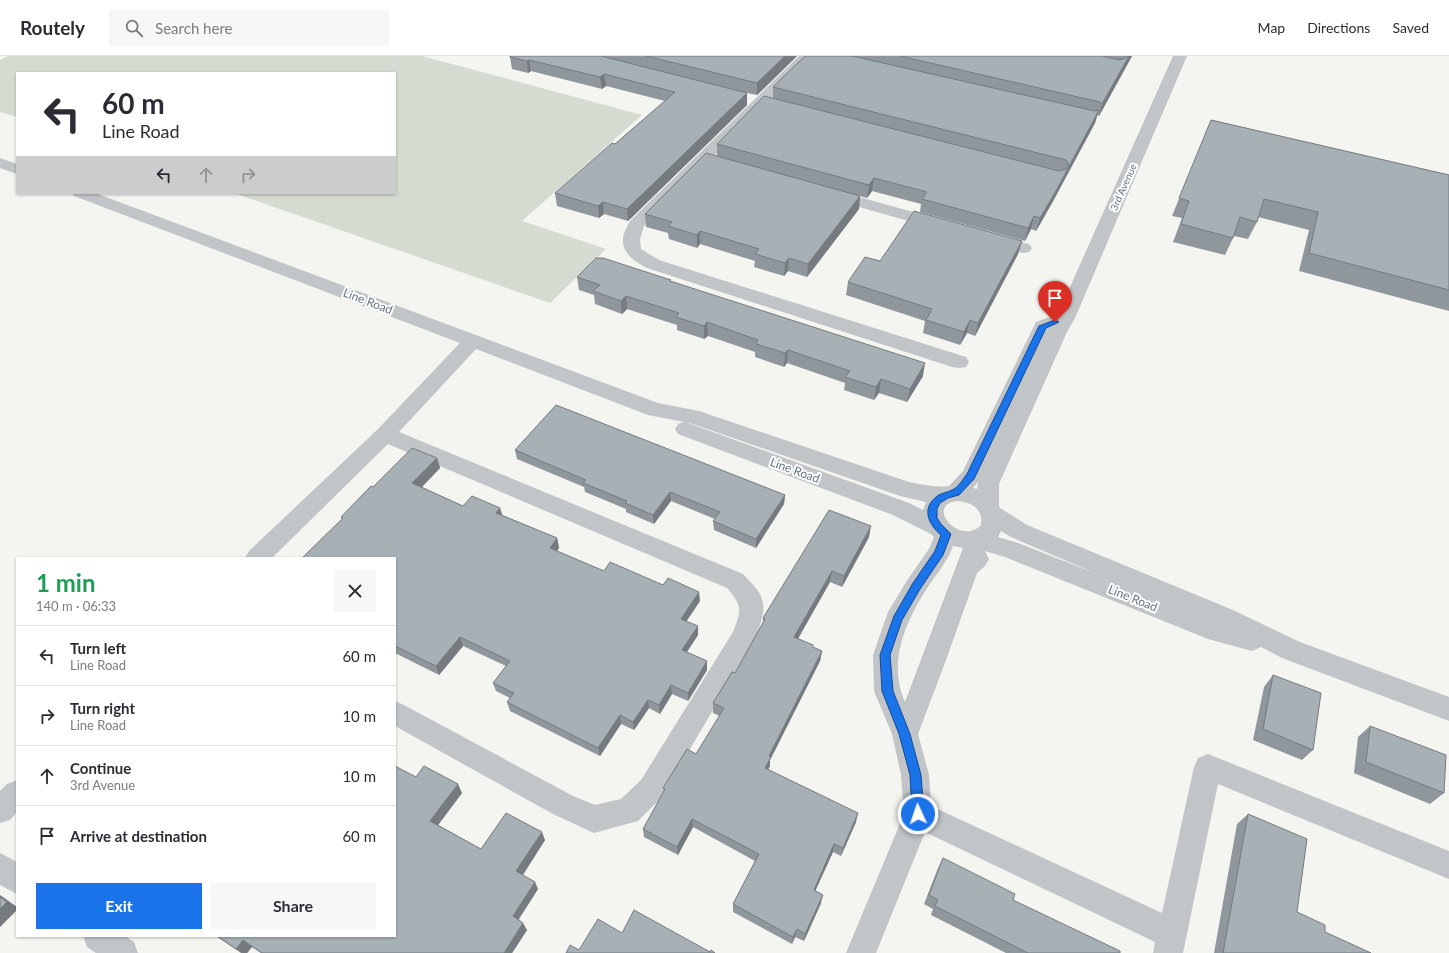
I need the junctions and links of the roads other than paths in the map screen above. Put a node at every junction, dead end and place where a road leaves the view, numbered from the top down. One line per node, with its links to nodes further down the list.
1 (807, 56): 12 (street)
2 (1180, 56): 10 (street, 3rd Avenue)
3 (0, 163): 4 (street)
4 (16, 169)
5 (818, 191): 7 (street)
6 (83, 194): 11 (street, Line Road)
7 (954, 229)
8 (977, 235): 9 (street)
9 (1023, 248)
10 (1066, 318): 15 (street); 16 (street, 3rd Avenue)
11 (473, 341): 13 (street, Line Road); 14 (street)
12 (959, 362)
13 (655, 410): 15 (street, Line Road); 17 (street, Line Road)
14 (385, 434): 20 (street); 24 (street)
15 (951, 494): 16 (street, Line Road); 17 (street)
16 (990, 510): 18 (street); 22 (street, Line Road)
17 (942, 530): 18 (street, Line Road); 25 (street)
18 (977, 540): 19 (street, Line Road); 21 (street)
19 (1010, 549): 21 (street); 22 (street, Line Road)
20 (258, 557)
21 (967, 568): 25 (street)
22 (1291, 650): 23 (street, Line Road)
23 (1449, 709)
24 (396, 714)
25 (905, 734): 28 (street)
26 (16, 794): 27 (street)
27 (0, 810)
28 (918, 814): 33 (street); 35 (street)
29 (1449, 865): 33 (street)
30 (0, 867): 31 (street)
31 (16, 878)
32 (99, 937): 34 (street)
33 (1170, 944)
34 (123, 953)
35 (861, 953)

